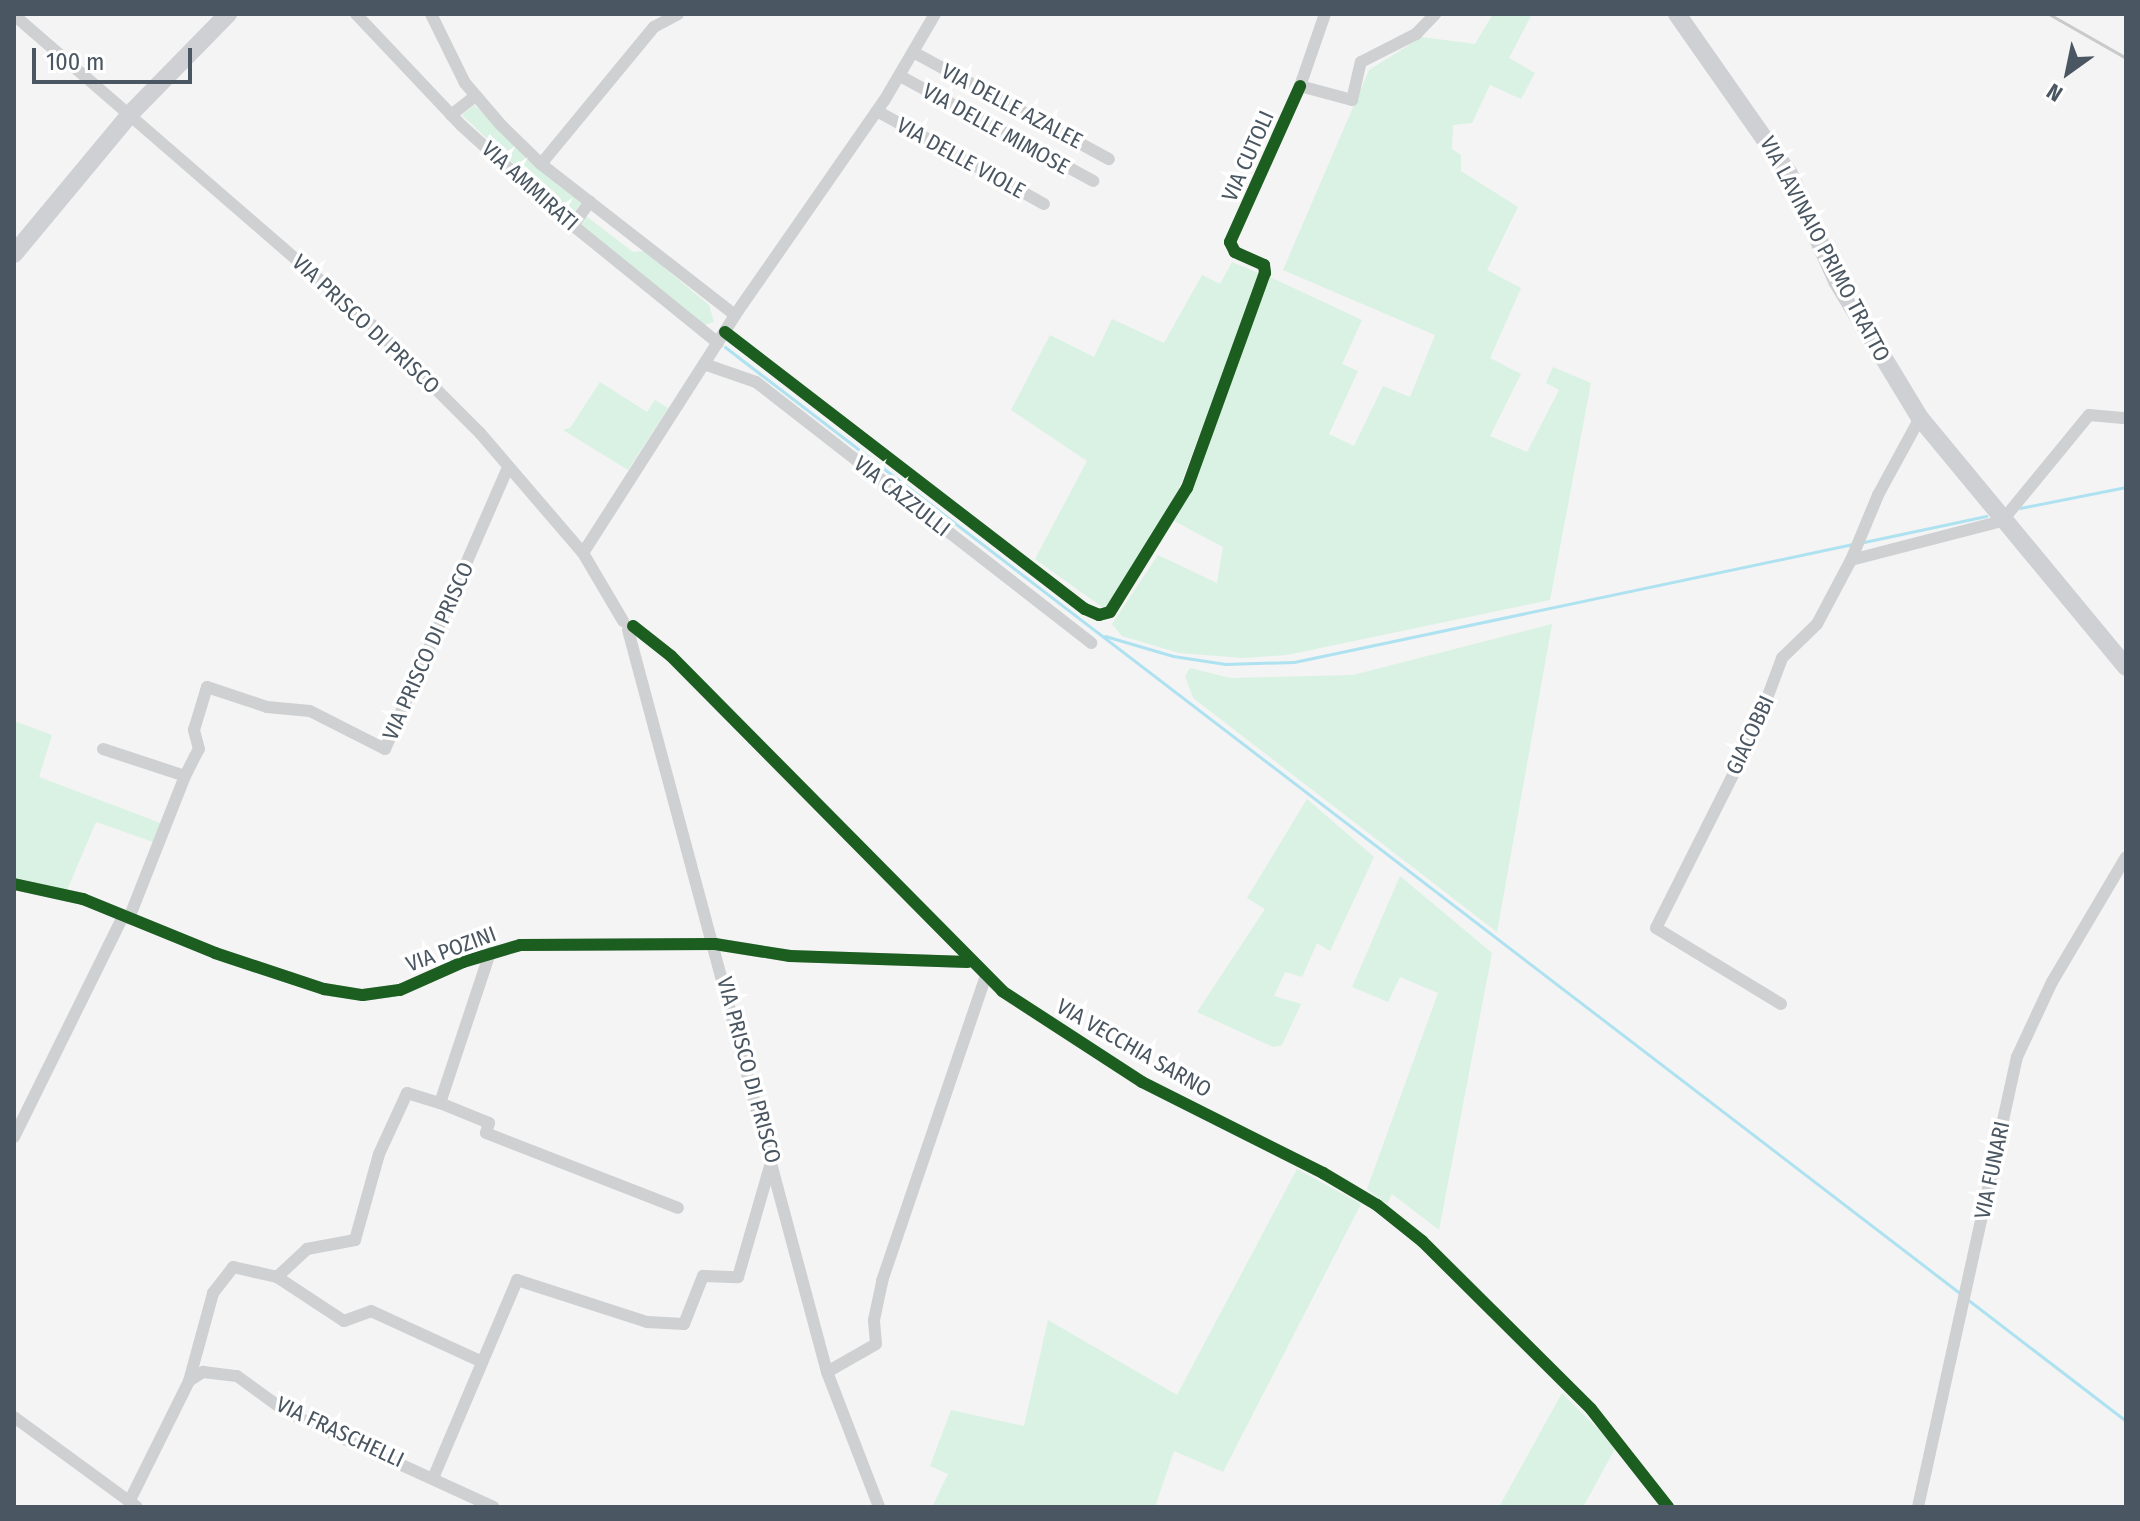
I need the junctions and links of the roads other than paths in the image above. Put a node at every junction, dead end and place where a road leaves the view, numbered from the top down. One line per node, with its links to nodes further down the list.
1 (228, 14): 15 (street)
2 (356, 14): 16 (street, VIA AMMIRATI)
3 (431, 14): 13 (street, VIA AMMIRATI)
4 (678, 14): 18 (street)
5 (935, 14): 10 (street)
6 (1325, 14): 12 (street, VIA CUTOLI)
7 (1435, 14): 12 (street)
8 (1677, 14): 28 (street, VIA LAVINAIO PRIMO TRATTO)
9 (14, 15): 15 (street, VIA PRISCO DI PRISCO)
10 (915, 53): 11 (street); 17 (street, VIA DELLE AZALEE)
11 (900, 76): 14 (street); 19 (street, VIA DELLE MIMOSE)
12 (1300, 86): 23 (street, VIA CUTOLI)
13 (474, 97): 16 (street); 18 (street, VIA AMMIRATI)
14 (877, 111): 21 (street, VIA DELLE VIOLE); 25 (street)
15 (131, 113): 24 (street); 30 (street, VIA PRISCO DI PRISCO)
16 (451, 115): 22 (street, VIA AMMIRATI)
17 (1109, 159)
18 (541, 164): 20 (street, VIA AMMIRATI)
19 (1093, 181)
20 (590, 202): 22 (street); 25 (street, VIA AMMIRATI)
21 (1044, 204)
22 (573, 225): 26 (street, VIA AMMIRATI)
23 (1230, 242): 26 (street, VIA AMMIRATI)
24 (14, 254)
25 (735, 315): 26 (street)
26 (721, 338): 27 (street)
27 (704, 364): 32 (street); 35 (street, VIA CAZZULLI)
28 (1920, 418): 31 (street, VIA LAVINAIO PRIMO TRATTO); 33 (street, GIACOBBI)
29 (2126, 418): 31 (street)
30 (508, 468): 32 (street, VIA PRISCO DI PRISCO); 38 (street, VIA PRISCO DI PRISCO)
31 (2002, 521): 33 (street); 36 (street, VIA LAVINAIO PRIMO TRATTO)
32 (583, 553): 34 (street, VIA PRISCO DI PRISCO)
33 (1852, 555): 46 (street, GIACOBBI)
34 (628, 626): 42 (street, VIA PRISCO DI PRISCO); 44 (street, VIA VECCHIA SARNO)
35 (1091, 643)
36 (2126, 667)
37 (103, 749): 38 (street)
38 (185, 776): 41 (street)
39 (2126, 857): 61 (street, VIA FUNARI)
40 (14, 884): 41 (street, VIA POZINI)
41 (126, 917): 43 (street, VIA POZINI); 48 (street)
42 (715, 944): 43 (street, VIA POZINI); 44 (street, VIA POZINI); 49 (street, VIA PRISCO DI PRISCO)
43 (490, 953): 47 (street)
44 (968, 962): 45 (street, VIA VECCHIA SARNO)
45 (985, 978): 53 (street); 60 (street, VIA VECCHIA SARNO)
46 (1781, 1004)
47 (440, 1103): 50 (street); 51 (street)
48 (14, 1137)
49 (772, 1157): 52 (street); 53 (street, VIA PRISCO DI PRISCO)
50 (678, 1208)
51 (277, 1277): 52 (street); 54 (street)
52 (480, 1361): 56 (street)
53 (827, 1372): 59 (street, VIA PRISCO DI PRISCO)
54 (189, 1381): 56 (street, VIA FRASCHELLI); 57 (street)
55 (14, 1417): 57 (street)
56 (434, 1476): 58 (street, VIA FRASCHELLI)
57 (133, 1504)
58 (493, 1507)
59 (879, 1507)
60 (1668, 1507)
61 (1918, 1507)

